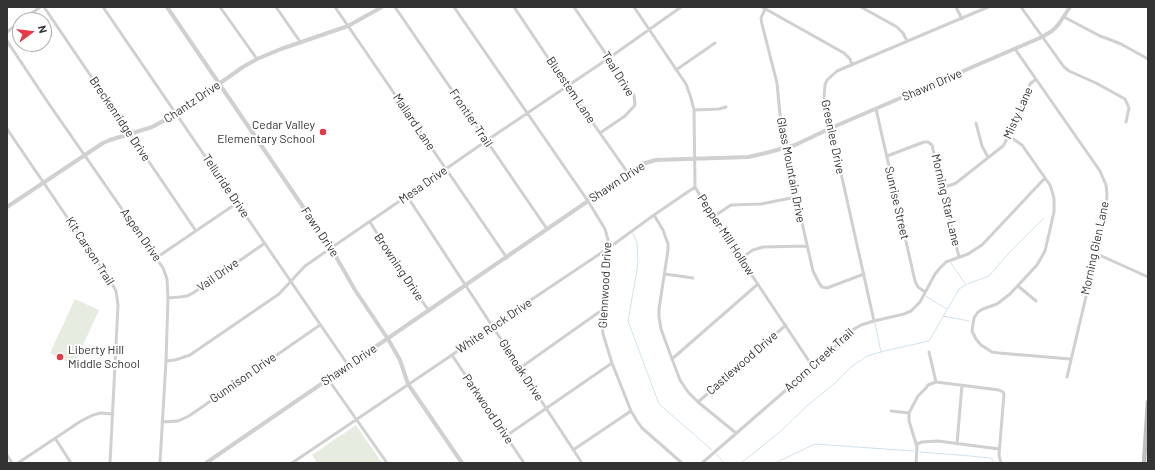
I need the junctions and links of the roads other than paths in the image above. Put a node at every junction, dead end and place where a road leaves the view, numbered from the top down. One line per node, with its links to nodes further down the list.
1 (44, 7): 48 (street, Breckenridge Drive)
2 (103, 7): 42 (street, Telluride Drive)
3 (167, 7): 36 (street, Fawn Drive)
4 (220, 7): 31 (street)
5 (276, 7): 27 (street)
6 (335, 7): 22 (street, Mallard Lane)
7 (382, 7): 22 (street, Chantz Drive)
8 (395, 7): 50 (street, Frontier Trail)
9 (454, 7): 41 (street, Glennwood Drive)
10 (514, 7): 37 (street, Bluestem Lane)
11 (574, 7): 30 (street, Teal Drive)
12 (634, 7): 23 (street, Pepper Mill Hollow)
13 (681, 7): 23 (street, Mesa Drive)
14 (861, 7): 26 (street)
15 (956, 7): 21 (street)
16 (988, 7): 21 (street, Greenlee Drive)
17 (1021, 7): 24 (street)
18 (1070, 7): 20 (street, Shawn Drive)
19 (764, 8): 33 (street); 51 (street, Glass Mountain Drive)
20 (1064, 17): 24 (street, Shawn Drive); 32 (street)
21 (962, 18): 26 (street, Greenlee Drive)
22 (348, 26): 27 (street, Chantz Drive); 56 (street, Mallard Lane)
23 (649, 30): 30 (street, Mesa Drive); 34 (street, Pepper Mill Hollow)
24 (1042, 37): 29 (street, Shawn Drive); 43 (street)
25 (7, 41): 52 (street, Aspen Drive)
26 (907, 41): 33 (street, Greenlee Drive)
27 (301, 43): 31 (street, Chantz Drive)
28 (715, 43): 34 (street)
29 (1015, 49): 35 (street, Morning Glen Lane); 39 (street, Shawn Drive)
30 (609, 58): 37 (street, Mesa Drive); 47 (street, Teal Drive)
31 (257, 59): 36 (street, Chantz Drive)
32 (1148, 59)
33 (852, 65): 45 (street, Greenlee Drive)
34 (676, 70): 40 (street, Pepper Mill Hollow)
35 (1036, 79): 49 (street, Misty Lane); 76 (street, Morning Glen Lane)
36 (220, 84): 42 (street, Chantz Drive); 75 (street, Fawn Drive)
37 (567, 86): 41 (street, Mesa Drive); 47 (street, Bluestem Lane)
38 (726, 107): 40 (street)
39 (876, 109): 45 (street, Shawn Drive); 53 (street, Sunrise Street)
40 (694, 110): 55 (street, Pepper Mill Hollow)
41 (527, 113): 50 (street, Mesa Drive); 64 (street, Glennwood Drive)
42 (176, 114): 48 (street, Chantz Drive); 65 (street, Telluride Drive)
43 (1126, 122)
44 (976, 123): 54 (street)
45 (831, 128): 51 (street, Shawn Drive); 82 (street, Greenlee Drive)
46 (7, 129): 59 (street, Kit Carson Trail)
47 (600, 133): 57 (street, Bluestem Lane)
48 (130, 134): 52 (street, Chantz Drive); 71 (street, Breckenridge Drive)
49 (1009, 136): 54 (street, Misty Lane); 58 (street)
50 (486, 141): 56 (street, Mesa Drive); 70 (street, Frontier Trail)
51 (785, 148): 55 (street, Shawn Drive); 63 (street, Glass Mountain Drive)
52 (85, 155): 59 (street, Chantz Drive); 78 (street, Aspen Drive)
53 (887, 156): 61 (street, Morning Star Lane); 89 (street, Sunrise Street)
54 (988, 157): 61 (street, Misty Lane)
55 (695, 159): 57 (street, Shawn Drive); 60 (street, Pepper Mill Hollow)
56 (446, 169): 62 (street, Mesa Drive); 79 (street, Mallard Lane)
57 (628, 173): 64 (street, Shawn Drive)
58 (1045, 178): 77 (street, Acorn Creek Trail); 88 (street)
59 (44, 183): 66 (street, Chantz Drive); 119 (street, Kit Carson Trail)
60 (695, 187): 67 (street, White Rock Drive); 68 (street, Pepper Mill Hollow)
61 (942, 187): 77 (street, Morning Star Lane)
62 (407, 196): 69 (street, Mesa Drive); 87 (street, Glenoak Drive)
63 (796, 197): 68 (street); 73 (street, Glass Mountain Drive)
64 (588, 201): 70 (street, Shawn Drive); 74 (street, Glennwood Drive)
65 (237, 203): 71 (street); 72 (street, Telluride Drive)
66 (7, 208)
67 (654, 215): 74 (street, White Rock Drive); 81 (street)
68 (713, 217): 80 (street, Pepper Mill Hollow)
69 (370, 222): 75 (street, Mesa Drive); 93 (street, Browning Drive)
70 (547, 229): 79 (street, Shawn Drive)
71 (196, 231): 78 (street)
72 (265, 243): 85 (street, Telluride Drive); 90 (street, Vail Drive)
73 (807, 246): 80 (street); 82 (street, Glass Mountain Drive)
74 (610, 247): 92 (street, Glennwood Drive); 97 (street, White Rock Drive)
75 (331, 248): 85 (street, Mesa Drive); 98 (street, Fawn Drive)
76 (1095, 253): 83 (street); 102 (street, Morning Glen Lane)
77 (959, 257): 89 (street, Acorn Creek Trail)
78 (156, 258): 90 (street, Aspen Drive)
79 (507, 258): 87 (street, Shawn Drive)
80 (741, 258): 86 (street, Pepper Mill Hollow)
81 (665, 274): 84 (street); 101 (street)
82 (864, 274): 94 (street, Greenlee Drive)
83 (1148, 277)
84 (693, 278)
85 (291, 281): 95 (street, Telluride Drive); 103 (street, Mesa Drive)
86 (758, 284): 96 (street, Pepper Mill Hollow); 101 (street)
87 (466, 285): 93 (street, Shawn Drive); 97 (street, Glenoak Drive)
88 (1018, 286): 91 (street); 102 (street)
89 (925, 292): 94 (street, Acorn Creek Trail)
90 (168, 298): 103 (street, Aspen Drive)
91 (1036, 301)
92 (602, 310): 104 (street, Glennwood Drive); 107 (street)
93 (429, 311): 98 (street, Shawn Drive)
94 (874, 320): 106 (street, Acorn Creek Trail)
95 (320, 325): 105 (street, Telluride Drive); 121 (street, Gunnison Drive)
96 (786, 325): 106 (street, Pepper Mill Hollow); 113 (street, Castlewood Drive)
97 (492, 326): 100 (street, White Rock Drive); 107 (street, Glenoak Drive)
98 (388, 339): 105 (street, Shawn Drive); 111 (street, Fawn Drive)
99 (929, 352): 110 (street)
100 (452, 355): 111 (street, White Rock Drive); 123 (street, Parkwood Drive)
101 (672, 359): 113 (street)
102 (1070, 359): 108 (street, Morning Glen Lane)
103 (166, 361): 121 (street, Aspen Drive)
104 (612, 363): 115 (street); 116 (street, Glennwood Drive)
105 (348, 365): 109 (street, Shawn Drive)
106 (813, 366): 122 (street, Acorn Creek Trail)
107 (520, 368): 115 (street, Glenoak Drive)
108 (1066, 377)
109 (328, 379): 120 (street); 135 (street, Shawn Drive)
110 (936, 382): 112 (street); 118 (street)
111 (408, 384): 120 (street, White Rock Drive); 138 (street, Fawn Drive)
112 (962, 385): 126 (street); 127 (street)
113 (698, 402): 122 (street)
114 (1148, 402): 145 (main road)
115 (546, 408): 123 (street); 128 (street, Glenoak Drive)
116 (631, 411): 128 (street); 141 (street, Glennwood Drive)
117 (891, 411): 118 (street)
118 (909, 413): 125 (street)
119 (113, 414): 124 (street); 133 (street, Kit Carson Trail)
120 (357, 419): 136 (street, White Rock Drive); 137 (street)
121 (162, 422): 134 (street, Aspen Drive)
122 (736, 434): 142 (street, Acorn Creek Trail)
123 (506, 436): 139 (street, Parkwood Drive)
124 (55, 438): 131 (street); 132 (street)
125 (916, 444): 126 (street); 143 (street)
126 (957, 444): 127 (street)
127 (999, 448): 144 (street)
128 (573, 450): 140 (street, Glenoak Drive)
129 (7, 455): 130 (street)
130 (12, 463)
131 (18, 463)
132 (72, 463)
133 (110, 463)
134 (160, 463)
135 (206, 463)
136 (292, 463)
137 (387, 463)
138 (462, 463)
139 (524, 463)
140 (582, 463)
141 (682, 463)
142 (702, 463)
143 (916, 463)
144 (1001, 463)
145 (1144, 463)

